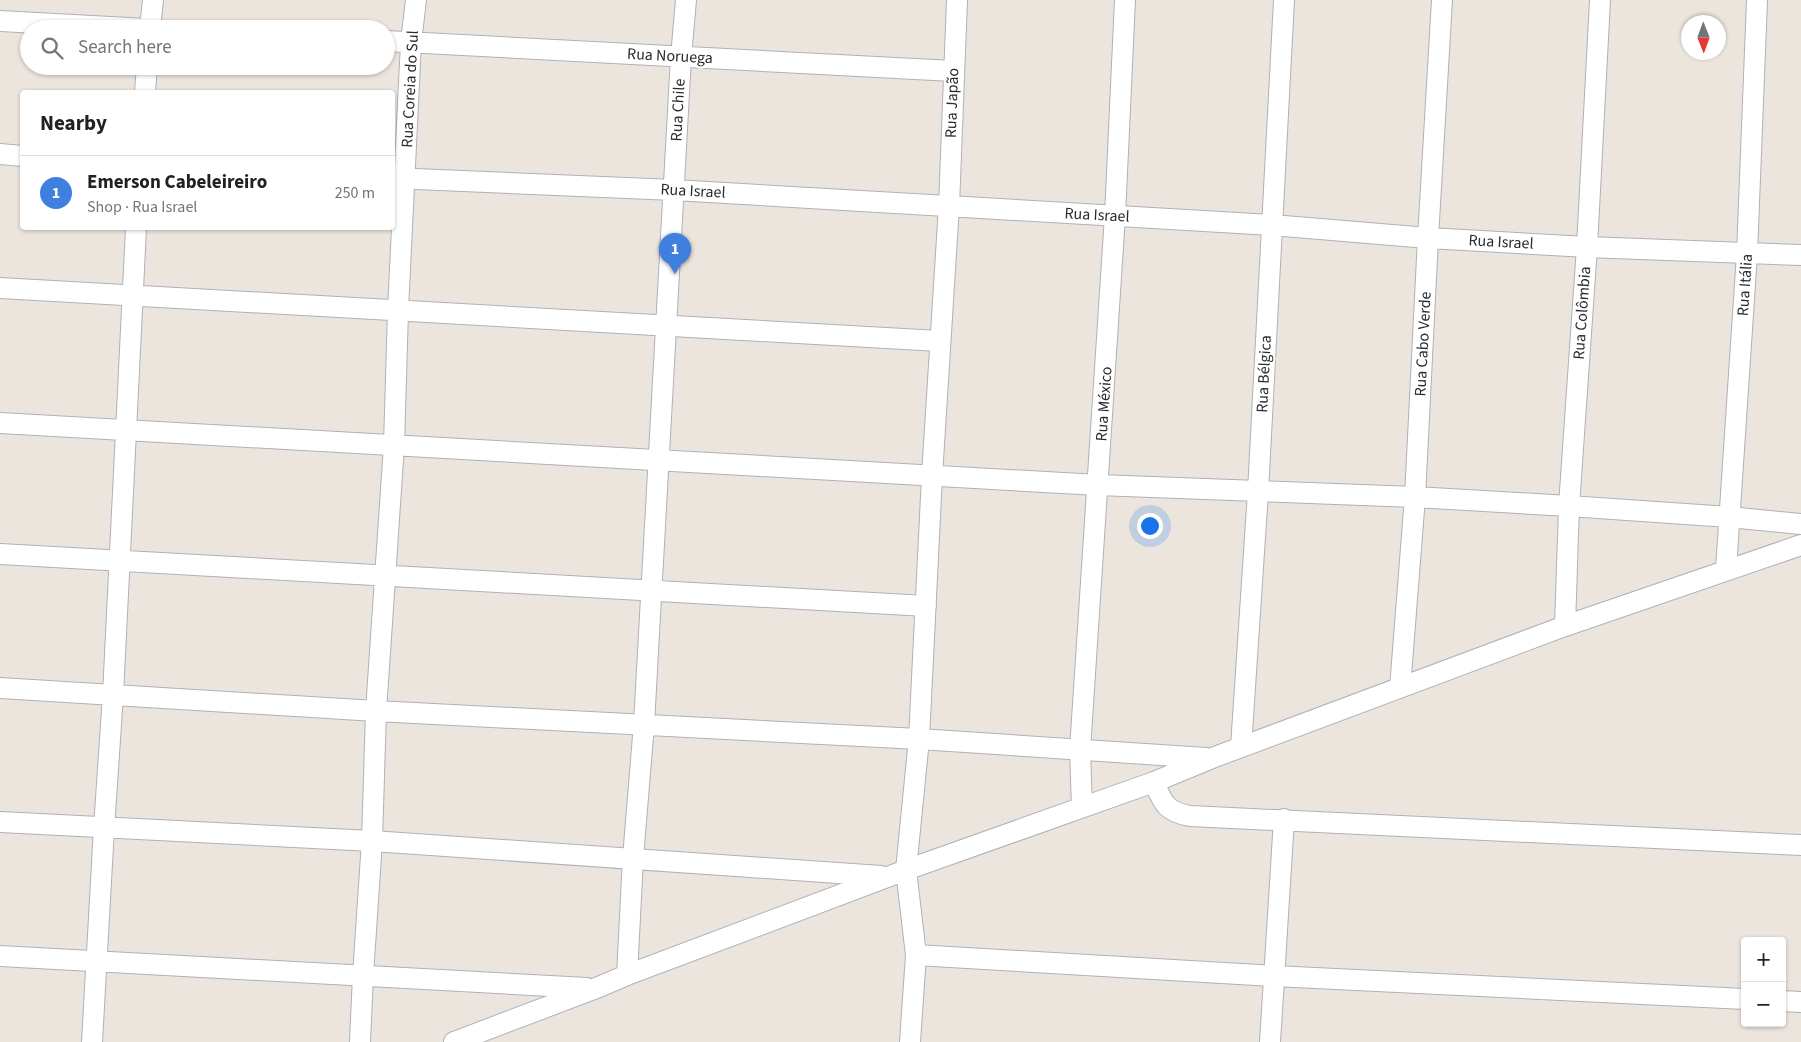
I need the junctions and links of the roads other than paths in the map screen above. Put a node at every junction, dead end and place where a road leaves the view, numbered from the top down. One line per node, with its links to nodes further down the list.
1 (153, 0): 10 (street)
2 (416, 0): 14 (street, Rua Coreia do Sul)
3 (686, 0): 15 (street, Rua Chile)
4 (957, 0): 16 (street, Rua Japão)
5 (1125, 0): 24 (street, Rua México)
6 (1284, 0): 25 (street, Rua Bélgica)
7 (1442, 0): 27 (street, Rua Cabo Verde)
8 (1600, 0): 28 (street, Rua Colômbia)
9 (1757, 0): 29 (street, Rua Itália)
10 (150, 20)
11 (0, 21): 12 (street)
12 (20, 22)
13 (395, 41): 14 (street, Rua Noruega)
14 (412, 42): 15 (street, Rua Noruega); 21 (street, Rua Coreia do Sul)
15 (681, 57): 16 (street, Rua Noruega); 22 (street, Rua Chile)
16 (953, 71): 23 (street, Rua Japão)
17 (146, 75): 18 (street)
18 (145, 90)
19 (0, 154): 20 (street)
20 (20, 156)
21 (399, 178): 22 (street, Rua Israel); 33 (street, Rua Coreia do Sul)
22 (674, 190): 23 (street, Rua Israel); 34 (street, Rua Chile)
23 (948, 206): 24 (street, Rua Israel); 35 (street, Rua Japão)
24 (1115, 216): 25 (street, Rua Israel); 41 (street, Rua México)
25 (1272, 225): 27 (street, Rua Israel); 42 (street, Rua Bélgica)
26 (136, 230): 32 (street)
27 (1428, 238): 28 (street, Rua Israel); 43 (street, Rua Cabo Verde)
28 (1587, 247): 29 (street, Rua Israel); 44 (street, Rua Colômbia)
29 (1747, 254): 30 (street, Rua Israel); 45 (street, Rua Itália)
30 (1801, 255)
31 (0, 288): 32 (street)
32 (131, 295): 33 (street); 37 (street)
33 (398, 310): 34 (street); 38 (street, Rua Coreia do Sul)
34 (666, 325): 35 (street); 39 (street, Rua Chile)
35 (939, 341): 40 (street, Rua Japão)
36 (0, 423): 37 (street)
37 (125, 430): 38 (street); 49 (street)
38 (394, 445): 39 (street); 51 (street, Rua Coreia do Sul)
39 (657, 460): 40 (street); 52 (street, Rua Chile)
40 (932, 476): 41 (street); 53 (street, Rua Japão)
41 (1098, 485): 42 (street); 62 (street, Rua México)
42 (1258, 492): 43 (street); 61 (street, Rua Bélgica)
43 (1416, 497): 44 (street); 56 (street, Rua Cabo Verde)
44 (1569, 506): 45 (street); 54 (street, Rua Colômbia)
45 (1729, 517): 46 (street); 50 (street, Rua Itália)
46 (1801, 524)
47 (1801, 545): 50 (street)
48 (0, 554): 49 (street)
49 (119, 562): 51 (street); 57 (street)
50 (1726, 569): 54 (street)
51 (386, 576): 52 (street); 58 (street, Rua Coreia do Sul)
52 (651, 590): 53 (street); 59 (street, Rua Chile)
53 (926, 606): 60 (street, Rua Japão)
54 (1565, 626): 56 (street)
55 (0, 688): 57 (street)
56 (1400, 688): 61 (street)
57 (113, 695): 58 (street); 68 (street)
58 (376, 711): 59 (street); 69 (street, Rua Coreia do Sul)
59 (644, 724): 60 (street); 71 (street, Rua Chile)
60 (920, 739): 62 (street); 72 (street, Rua Japão)
61 (1241, 747): 63 (street)
62 (1080, 750): 63 (street); 65 (street, Rua México)
63 (1212, 758): 64 (street)
64 (1154, 782): 65 (street); 66 (street)
65 (1082, 807): 72 (street)
66 (1284, 819): 70 (street); 78 (street)
67 (0, 822): 68 (street)
68 (104, 828): 69 (street); 75 (street)
69 (372, 842): 71 (street); 76 (street, Rua Coreia do Sul)
70 (1801, 845)
71 (633, 858): 72 (street); 77 (street, Rua Chile)
72 (898, 874): 73 (street, Rua Japão); 77 (street)
73 (916, 955): 78 (street); 86 (street, Rua Japão)
74 (0, 956): 75 (street)
75 (98, 962): 76 (street); 83 (street)
76 (363, 975): 79 (street); 84 (street, Rua Coreia do Sul)
77 (627, 975): 79 (street)
78 (1274, 976): 80 (street); 87 (street)
79 (594, 989): 85 (street)
80 (1741, 999)
81 (1786, 1001): 82 (street)
82 (1801, 1002)
83 (92, 1042)
84 (360, 1042)
85 (454, 1042)
86 (910, 1042)
87 (1270, 1042)

